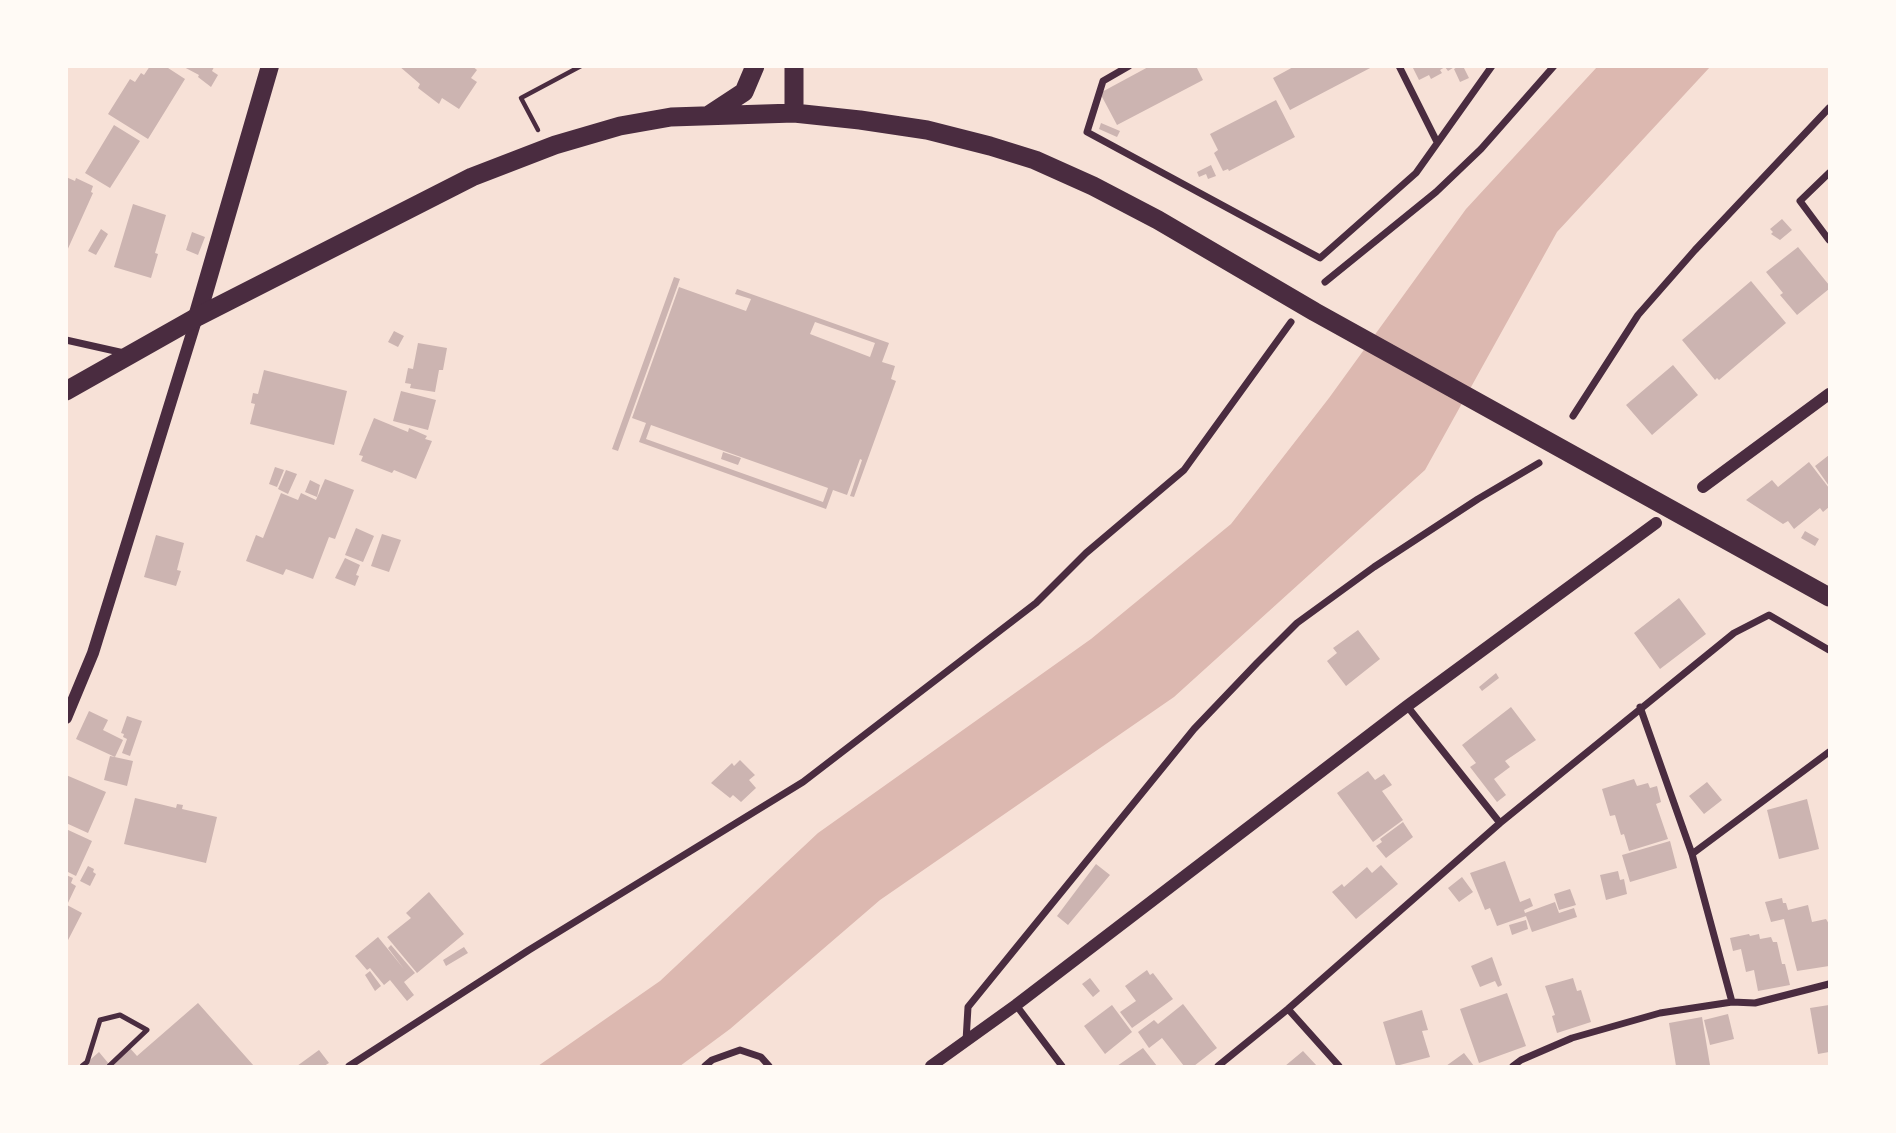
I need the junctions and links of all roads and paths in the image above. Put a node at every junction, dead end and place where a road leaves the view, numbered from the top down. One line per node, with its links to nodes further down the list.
1 (270, 66): 17 (main road)
2 (581, 66): 12 (path)
3 (755, 66): 11 (highway)
4 (794, 66): 10 (highway)
5 (1129, 66): 13 (street)
6 (1399, 66): 13 (street)
7 (1492, 66): 13 (street)
8 (1554, 66): 16 (street)
9 (1829, 108): 23 (street)
10 (794, 113): 11 (highway); 27 (highway)
11 (708, 116): 17 (highway)
12 (538, 130)
13 (1437, 142)
14 (1829, 173): 15 (street)
15 (1829, 240)
16 (1325, 282)
17 (197, 317): 20 (highway); 31 (street)
18 (1291, 322): 42 (street)
19 (66, 340): 20 (street)
20 (132, 355): 21 (highway)
21 (66, 391)
22 (1829, 394): 25 (street)
23 (1573, 416)
24 (1539, 463): 39 (street)
25 (1703, 487)
26 (1656, 523): 29 (street)
27 (1829, 597)
28 (1829, 650): 30 (street)
29 (1407, 706): 33 (street); 37 (street)
30 (1640, 707): 33 (street); 34 (street)
31 (66, 718)
32 (1829, 752): 34 (street)
33 (1500, 823): 38 (street)
34 (1692, 854): 36 (street)
35 (1829, 984): 36 (street)
36 (1732, 1002): 49 (street)
37 (1016, 1005): 39 (street); 46 (street)
38 (1288, 1009): 47 (street); 48 (street)
39 (966, 1041): 45 (street)
40 (82, 1066): 41 (lane)
41 (109, 1066)
42 (349, 1066)
43 (705, 1066): 44 (street)
44 (769, 1066)
45 (931, 1066)
46 (1062, 1066)
47 (1217, 1066)
48 (1339, 1066)
49 (1513, 1066)

